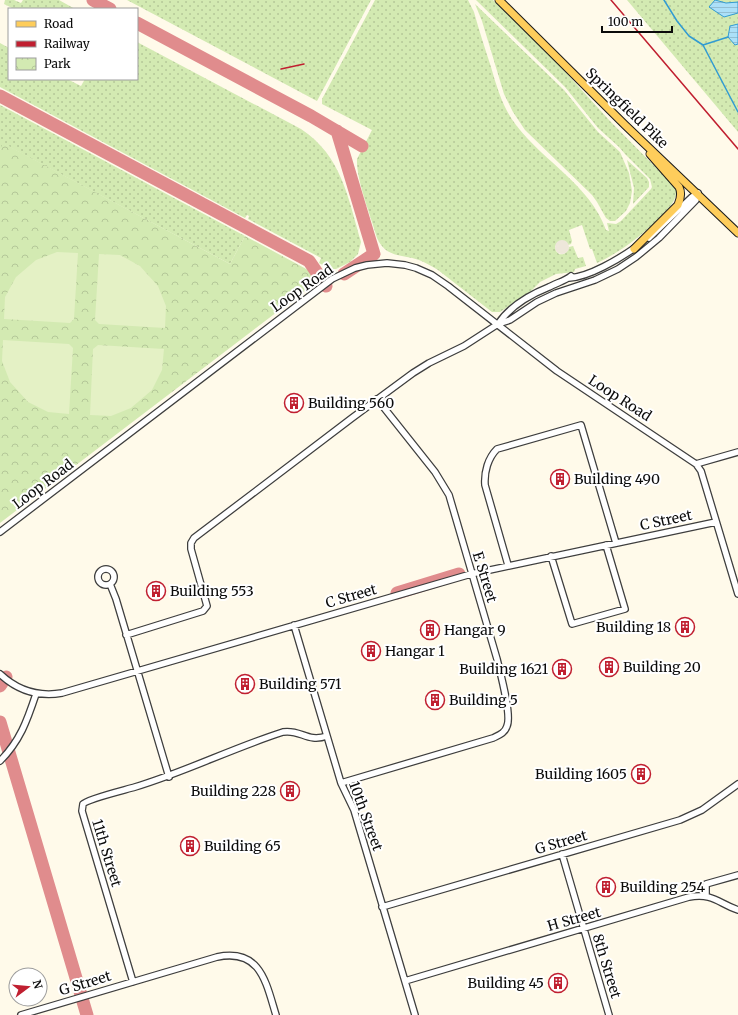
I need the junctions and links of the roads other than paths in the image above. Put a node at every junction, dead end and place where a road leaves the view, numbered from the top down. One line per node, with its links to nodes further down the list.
1 (499, 0): 2 (main road, Springfield Pike)
2 (625, 125): 3 (main road, Springfield Pike); 5 (main road)
3 (698, 193): 4 (main road, Springfield Pike); 5 (street); 6 (street)
4 (738, 233)
5 (634, 249): 6 (street)
6 (498, 324): 7 (street); 9 (street, Loop Road); 11 (street, Loop Road)
7 (377, 399): 16 (street, E Street); 21 (street)
8 (738, 452): 9 (street)
9 (696, 464): 10 (street)
10 (716, 522): 12 (street, C Street); 17 (street)
11 (0, 532)
12 (616, 543): 13 (street, C Street); 15 (street)
13 (606, 545): 14 (street, C Street); 14 (street)
14 (551, 556): 15 (street, C Street)
15 (508, 565): 16 (street, C Street)
16 (471, 574): 20 (street, C Street); 28 (street, E Street)
17 (736, 578): 19 (street)
18 (110, 584): 21 (street)
19 (738, 594)
20 (294, 625): 22 (street, C Street); 25 (street, 10th Street)
21 (126, 635): 22 (street)
22 (138, 672): 24 (street, C Street); 27 (street)
23 (0, 674): 24 (street, C Street)
24 (36, 694): 26 (street)
25 (327, 736): 27 (street, 11th Street); 28 (street, 10th Street)
26 (0, 761)
27 (168, 777): 37 (street, 11th Street)
28 (341, 783): 33 (street, 10th Street)
29 (738, 784): 30 (street, G Street)
30 (562, 854): 33 (street, G Street); 35 (street, 8th Street)
31 (738, 875): 32 (street)
32 (706, 896): 34 (street); 35 (street, H Street)
33 (382, 907): 36 (street, 10th Street)
34 (738, 910)
35 (584, 928): 36 (street, H Street); 43 (street, 8th Street)
36 (405, 981): 38 (street, 10th Street)
37 (133, 982): 39 (street, G Street); 40 (street)
38 (412, 1006): 41 (street); 42 (street, 10th Street)
39 (20, 1015)
40 (276, 1015)
41 (410, 1015)
42 (415, 1015)
43 (610, 1015)

